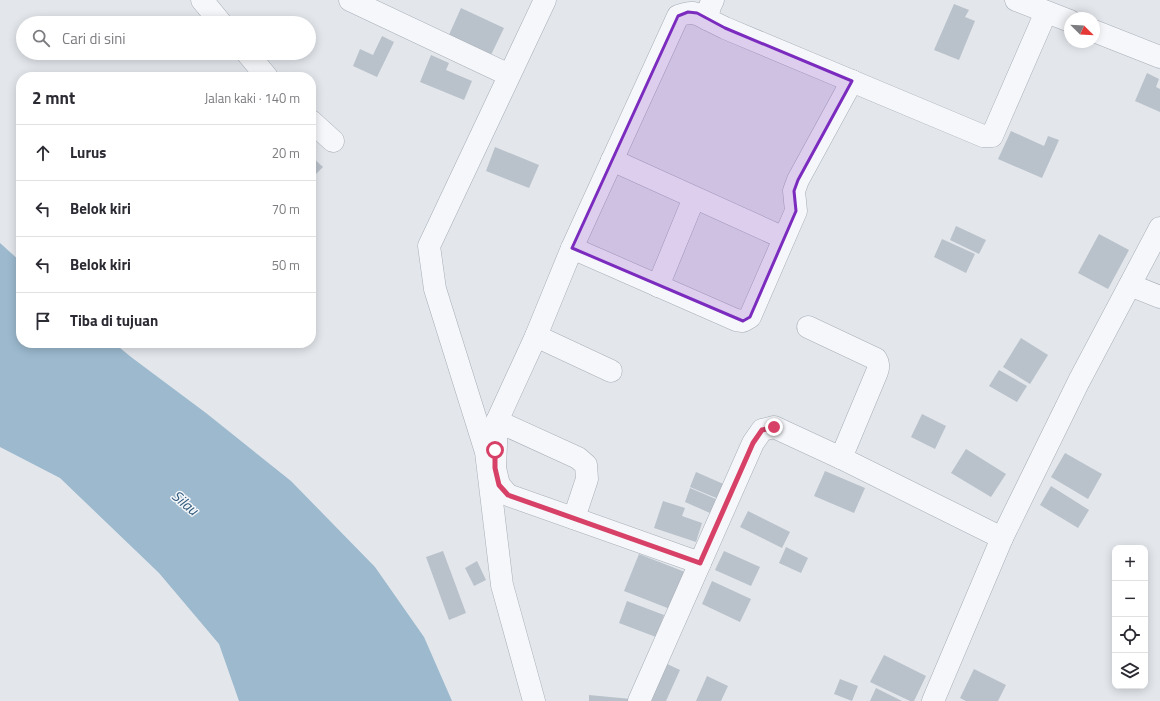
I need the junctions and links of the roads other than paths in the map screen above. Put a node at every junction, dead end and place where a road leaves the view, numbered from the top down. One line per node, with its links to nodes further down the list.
1 (202, 0): 7 (street)
2 (350, 0): 13 (street)
3 (545, 0): 13 (street)
4 (1016, 0): 6 (street)
5 (710, 10): 14 (street); 17 (street)
6 (1046, 12): 8 (street); 14 (street)
7 (215, 16)
8 (1064, 19)
9 (1100, 33): 10 (street)
10 (1160, 57)
11 (253, 60): 12 (street)
12 (263, 72)
13 (509, 75): 33 (street)
14 (852, 81): 20 (street)
15 (316, 126): 16 (street)
16 (333, 141)
17 (612, 160): 18 (street); 21 (street)
18 (694, 198): 20 (street); 23 (street)
19 (1160, 228): 22 (street)
20 (784, 238): 23 (street)
21 (572, 248): 23 (street); 26 (street)
22 (1130, 285): 24 (street); 31 (street)
23 (658, 286)
24 (1160, 297)
25 (808, 327): 29 (street)
26 (536, 336): 27 (street); 28 (street)
27 (611, 371)
28 (497, 421): 30 (street); 30 (street)
29 (841, 458): 31 (street); 32 (street)
30 (574, 518): 32 (street)
31 (1002, 538): 35 (street)
32 (700, 563): 34 (street)
33 (534, 701)
34 (639, 701)
35 (933, 701)

